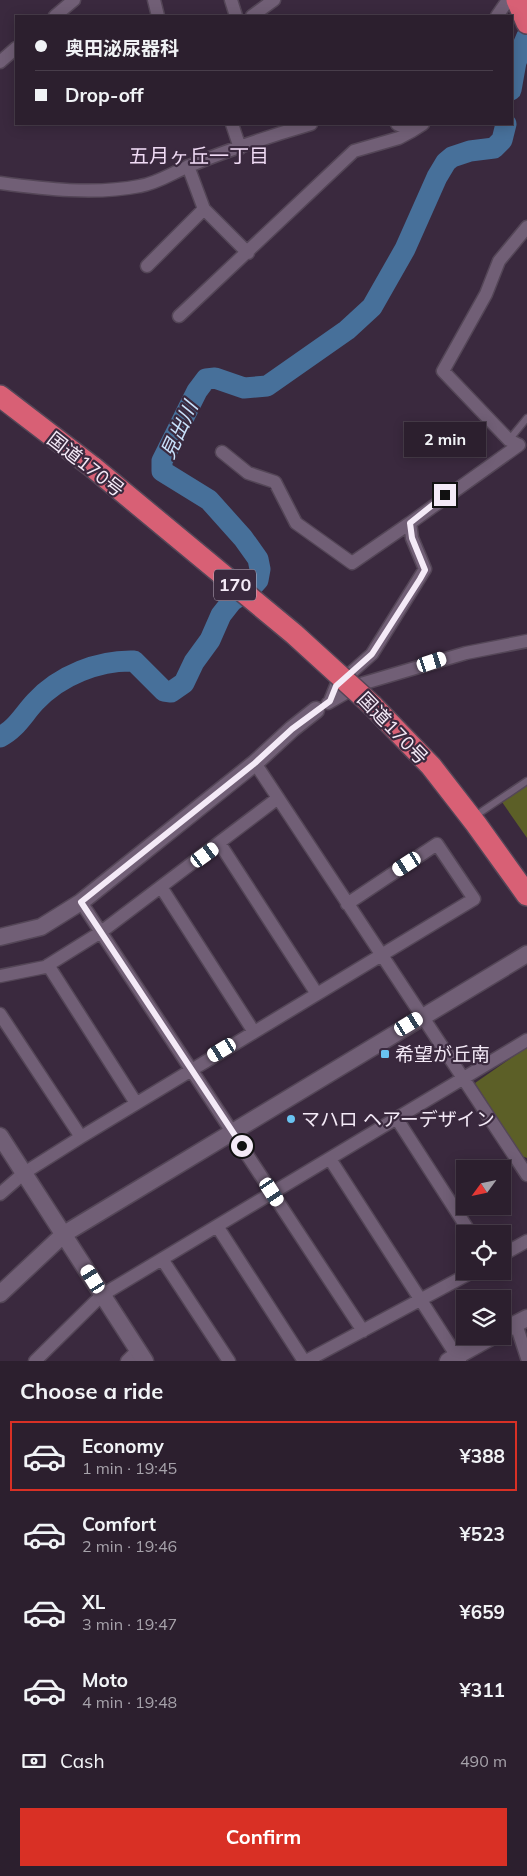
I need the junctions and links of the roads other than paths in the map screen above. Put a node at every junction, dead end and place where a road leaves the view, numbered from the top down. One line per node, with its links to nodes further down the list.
1 (74, 0): 6 (street)
2 (154, 0): 7 (street)
3 (231, 0): 8 (street)
4 (274, 0): 9 (street)
5 (517, 7): 10 (street)
6 (55, 15)
7 (158, 15)
8 (236, 15)
9 (253, 15)
10 (499, 15)
11 (15, 49): 12 (street)
12 (0, 62)
13 (232, 125): 17 (street)
14 (308, 125): 17 (street)
15 (404, 125): 16 (street)
16 (417, 127): 22 (street)
17 (240, 148): 18 (street)
18 (188, 166): 19 (street); 20 (street)
19 (0, 183)
20 (204, 209): 22 (street); 23 (street)
21 (527, 227): 27 (street)
22 (248, 253): 24 (street)
23 (147, 266)
24 (179, 316)
25 (0, 396): 36 (highway, 国道170号 / 170, bridge)
26 (527, 418): 27 (lane)
27 (518, 446): 29 (street)
28 (222, 452): 29 (street)
29 (410, 523): 31 (street)
30 (527, 641): 31 (street)
31 (330, 701): 32 (street)
32 (316, 710): 33 (street)
33 (255, 763): 35 (street); 40 (street)
34 (527, 782): 36 (lane)
35 (278, 798): 37 (street); 41 (street)
36 (472, 818): 39 (highway, 国道170号 / 170)
37 (220, 844): 38 (street); 48 (street)
38 (161, 887): 42 (street); 51 (street)
39 (527, 895)
40 (81, 902): 42 (street); 43 (street)
41 (347, 904): 44 (street); 44 (street)
42 (101, 932): 46 (street); 53 (street)
43 (0, 937)
44 (383, 954): 48 (street); 50 (street)
45 (527, 954): 50 (street)
46 (48, 965): 47 (street); 55 (street)
47 (0, 976)
48 (317, 994): 51 (street)
49 (0, 1014): 59 (street)
50 (423, 1016): 54 (street); 57 (street)
51 (254, 1032): 53 (street)
52 (527, 1040): 54 (street)
53 (191, 1069): 55 (street); 57 (street)
54 (462, 1078): 56 (street); 61 (street)
55 (136, 1103): 59 (street)
56 (396, 1119): 60 (street); 65 (street)
57 (232, 1131): 63 (street); 67 (street)
58 (0, 1136): 62 (street)
59 (81, 1137): 62 (street)
60 (330, 1159): 63 (street); 74 (street)
61 (526, 1172)
62 (24, 1173): 64 (street); 67 (street)
63 (272, 1192): 66 (street); 76 (street)
64 (0, 1194)
65 (465, 1225)
66 (217, 1226): 70 (street); 83 (street)
67 (64, 1234): 72 (street); 73 (street)
68 (527, 1241): 69 (street)
69 (511, 1250)
70 (162, 1260): 73 (street); 82 (street)
71 (458, 1280): 74 (street)
72 (0, 1294)
73 (102, 1294): 78 (street); 81 (street)
74 (422, 1300): 76 (street); 80 (street)
75 (515, 1324): 79 (street)
76 (363, 1330): 83 (street)
77 (478, 1345): 80 (street)
78 (137, 1357)
79 (527, 1358)
80 (455, 1359)
81 (35, 1361)
82 (228, 1361)
83 (305, 1361)

